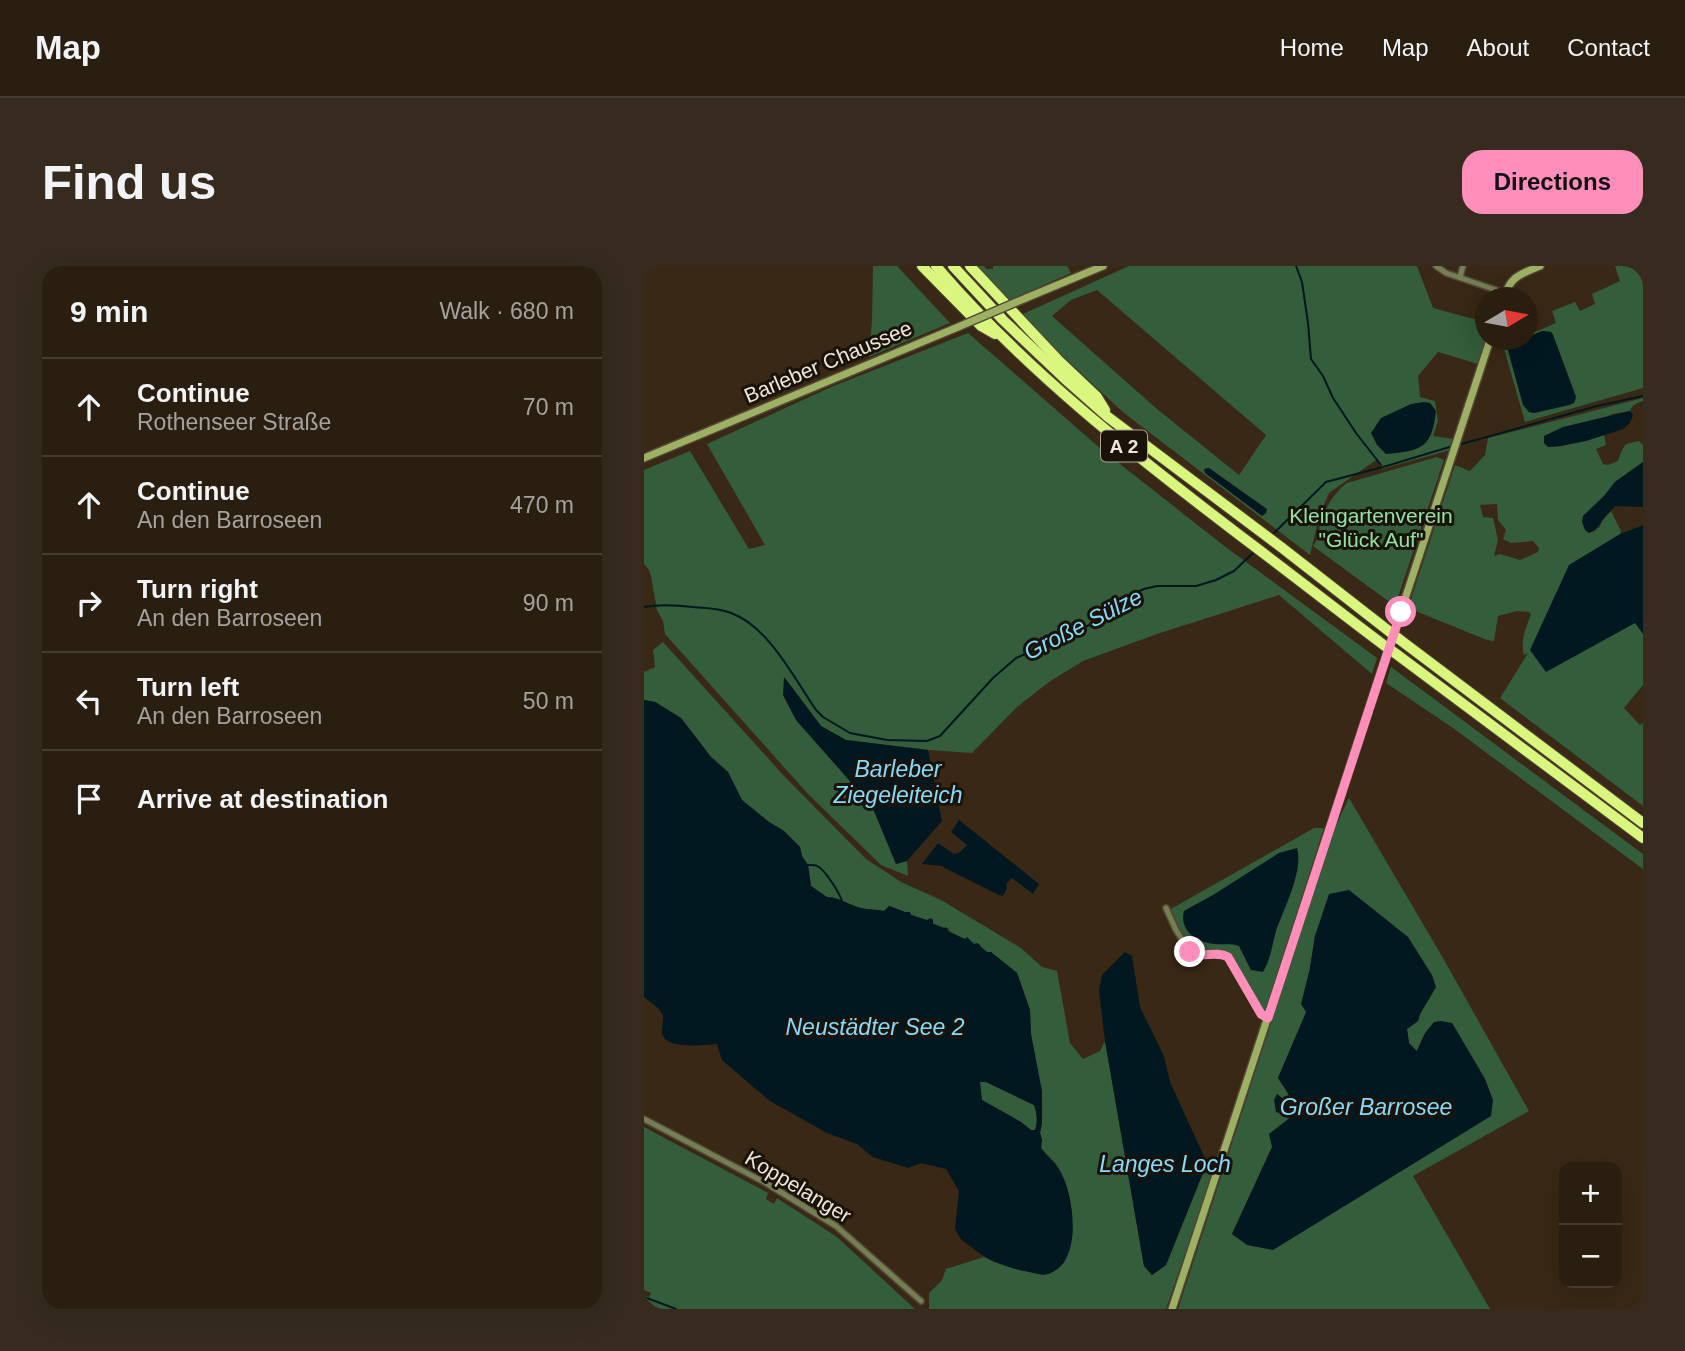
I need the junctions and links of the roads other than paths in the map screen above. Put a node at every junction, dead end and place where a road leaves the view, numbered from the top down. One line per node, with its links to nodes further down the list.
1 (922, 266): 12 (highway)
2 (936, 266): 12 (highway, A 2)
3 (953, 266): 14 (highway, A 2)
4 (970, 266): 14 (highway)
5 (1103, 266): 15 (street, Barleber Chaussee, bridge)
6 (1436, 266): 9 (street)
7 (1463, 266): 9 (street)
8 (1540, 266): 11 (street)
9 (1460, 277): 10 (street)
10 (1484, 287)
11 (1508, 287)
12 (1007, 341): 17 (highway, A 2, bridge)
13 (1487, 350): 19 (street)
14 (1108, 417): 16 (highway, A 2, bridge)
15 (644, 457)
16 (1643, 822)
17 (1643, 838)
18 (1166, 908): 19 (street)
19 (1268, 1018): 24 (street)
20 (644, 1119): 21 (street, Koppelanger)
21 (880, 1265): 22 (street); 23 (street, Koppelanger)
22 (874, 1271)
23 (922, 1301)
24 (1172, 1309)

